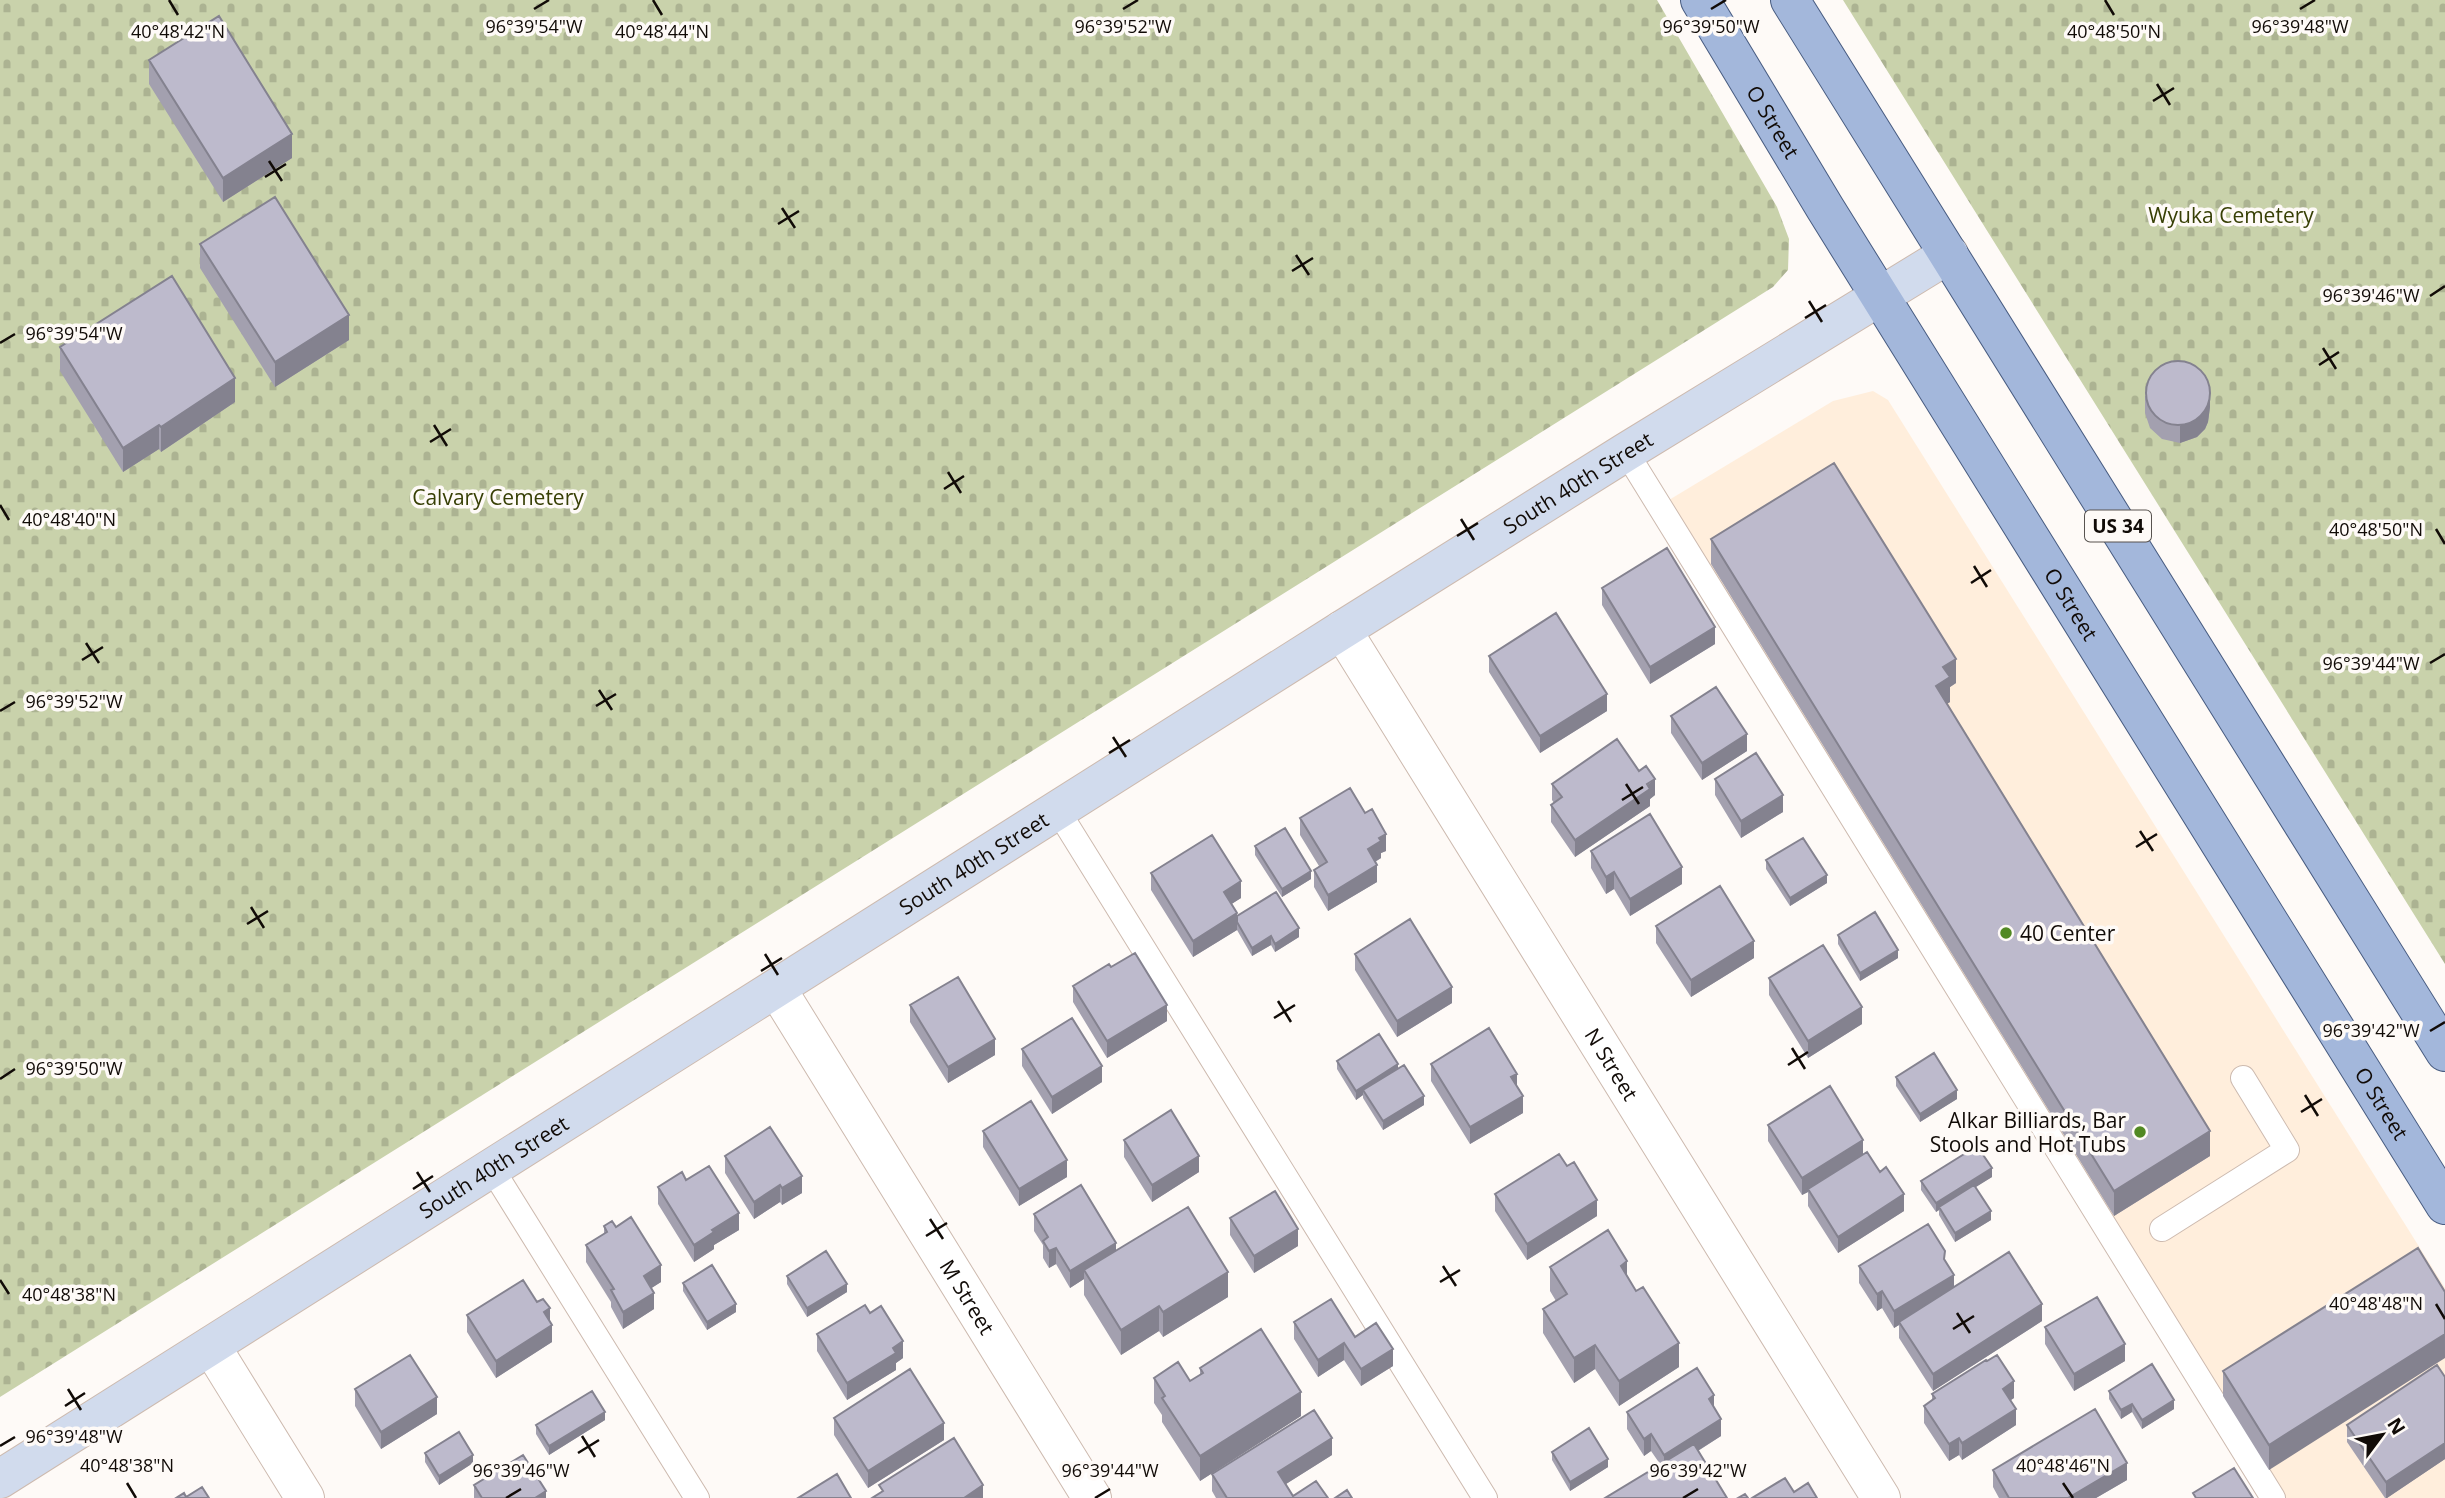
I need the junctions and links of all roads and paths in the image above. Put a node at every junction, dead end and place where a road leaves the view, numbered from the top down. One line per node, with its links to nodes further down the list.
1 (1700, 0): 4 (main road, O Street)
2 (1790, 0): 3 (main road, US 34)
3 (1949, 254): 4 (main road, South 40th Street); 9 (main road, US 34)
4 (1880, 297): 5 (main road, South 40th Street); 12 (main road, O Street)
5 (1626, 452): 6 (main road, South 40th Street); 21 (lane)
6 (1342, 630): 7 (main road, South 40th Street); 20 (street, N Street)
7 (1058, 811): 8 (main road, South 40th Street); 19 (lane)
8 (776, 989): 11 (main road, South 40th Street); 18 (street, M Street)
9 (2445, 1052)
10 (2243, 1078): 13 (lane)
11 (492, 1169): 14 (main road, South 40th Street); 17 (lane)
12 (2445, 1205)
13 (2162, 1229)
14 (211, 1346): 15 (main road, South 40th Street); 16 (street)
15 (0, 1479)
16 (305, 1498)
17 (697, 1498)
18 (1092, 1498)
19 (1485, 1498)
20 (1881, 1498)
21 (2273, 1498)

